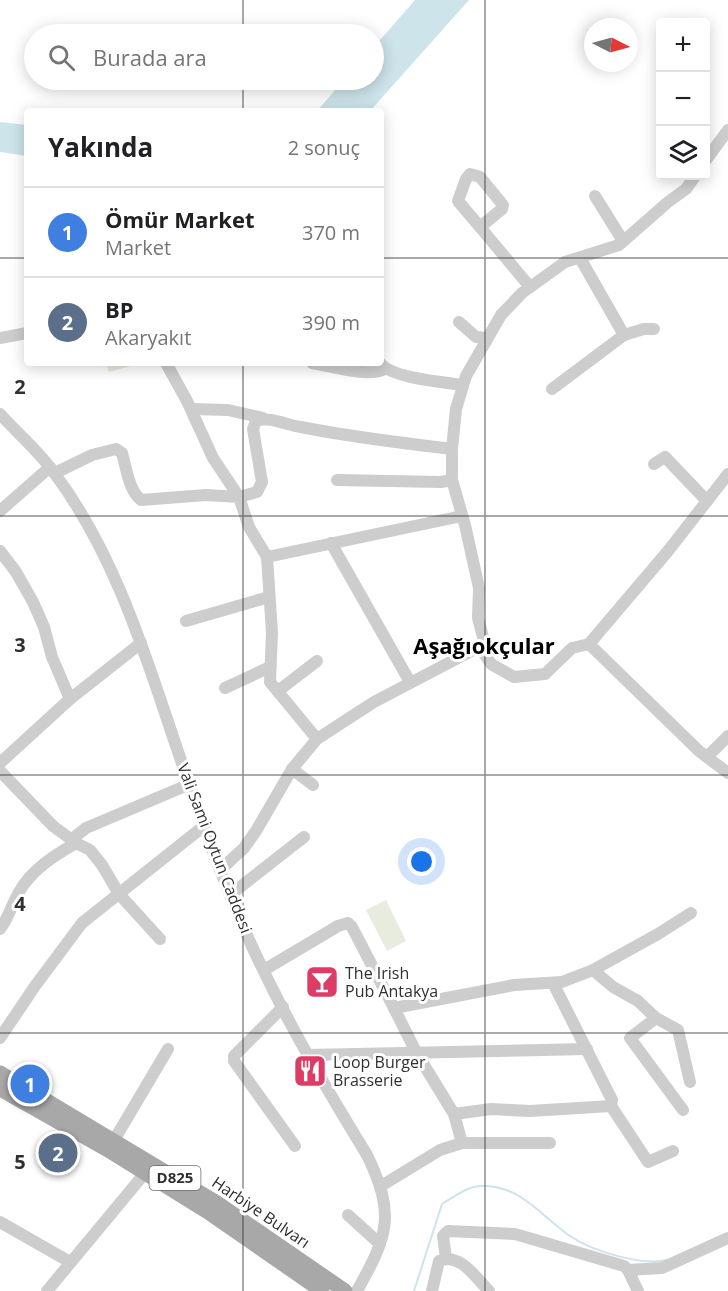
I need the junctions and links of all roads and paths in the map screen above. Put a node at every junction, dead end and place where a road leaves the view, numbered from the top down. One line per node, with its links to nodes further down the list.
1 (728, 130): 2 (street)
2 (710, 153)
3 (692, 180): 6 (street)
4 (595, 196): 6 (street)
5 (480, 227): 8 (street)
6 (623, 241): 7 (street)
7 (580, 258): 8 (street); 12 (street)
8 (530, 287): 14 (street)
9 (459, 322): 14 (street)
10 (654, 328): 12 (street)
11 (24, 334): 13 (street)
12 (624, 335): 19 (street)
13 (0, 338)
14 (487, 338): 18 (street)
15 (168, 366): 20 (street)
16 (328, 366): 17 (street)
17 (383, 366): 18 (street)
18 (463, 385): 23 (street)
19 (552, 389)
20 (191, 409): 22 (street); 31 (street)
21 (0, 414): 25 (street, Vali Sami Oytun Caddesi)
22 (263, 418): 23 (street); 30 (street)
23 (452, 449): 28 (street)
24 (654, 464): 32 (street)
25 (52, 470): 31 (street); 33 (street); 40 (street, Vali Sami Oytun Caddesi)
26 (728, 474): 32 (street)
27 (337, 480): 28 (street)
28 (452, 480): 34 (street)
29 (272, 489): 30 (street)
30 (257, 492): 31 (street)
31 (239, 496): 37 (street)
32 (707, 501): 41 (street)
33 (0, 511)
34 (462, 516): 35 (street); 42 (street)
35 (331, 543): 37 (street); 45 (street)
36 (0, 551): 48 (street)
37 (267, 557): 38 (street)
38 (269, 597): 39 (street); 44 (street)
39 (186, 621)
40 (141, 643): 48 (street); 56 (street, Vali Sami Oytun Caddesi)
41 (589, 645): 42 (street); 51 (street)
42 (479, 646): 45 (street)
43 (317, 661): 47 (street)
44 (270, 668): 46 (street); 47 (street)
45 (410, 682): 50 (street)
46 (225, 688)
47 (278, 691): 50 (street)
48 (70, 699): 52 (street)
49 (728, 736): 51 (street)
50 (317, 739): 53 (street)
51 (707, 757): 55 (street)
52 (0, 763)
53 (292, 769): 57 (street); 61 (street)
54 (0, 771): 60 (street)
55 (728, 773)
56 (190, 784): 58 (street, Vali Sami Oytun Caddesi); 60 (street)
57 (313, 785)
58 (204, 826): 61 (street, Vali Sami Oytun Caddesi); 62 (street)
59 (304, 837): 63 (street)
60 (74, 841): 62 (street); 65 (street)
61 (220, 870): 63 (street, Vali Sami Oytun Caddesi)
62 (119, 894): 66 (street); 73 (street)
63 (230, 895): 67 (street, Vali Sami Oytun Caddesi)
64 (691, 913): 68 (street)
65 (0, 929)
66 (160, 939)
67 (264, 970): 70 (street, Vali Sami Oytun Caddesi); 71 (street)
68 (593, 970): 69 (street); 72 (street)
69 (553, 983): 71 (street); 75 (street)
70 (283, 1007): 77 (street, Vali Sami Oytun Caddesi); 87 (street)
71 (394, 1008): 76 (street)
72 (656, 1018): 79 (street); 82 (street)
73 (0, 1038)
74 (168, 1049): 86 (street)
75 (586, 1049): 76 (street); 81 (street)
76 (416, 1052): 77 (street); 83 (street)
77 (307, 1055): 91 (street, Vali Sami Oytun Caddesi)
78 (0, 1073): 86 (main road, Harbiye Bulvarı / D825)
79 (690, 1082)
80 (0, 1089): 86 (main road, Harbiye Bulvarı / D825)
81 (611, 1106): 83 (street); 89 (street)
82 (683, 1110)
83 (455, 1120): 84 (street); 88 (street)
84 (462, 1143): 85 (street); 88 (street)
85 (550, 1143)
86 (111, 1145): 90 (main road, Harbiye Bulvarı / D825)
87 (295, 1146)
88 (440, 1150): 91 (street)
89 (673, 1151)
90 (148, 1168): 97 (street); 100 (main road, Harbiye Bulvarı / D825); 101 (main road, Harbiye Bulvarı / D825)
91 (381, 1186): 95 (street, Vali Sami Oytun Caddesi)
92 (348, 1215): 95 (street)
93 (0, 1222): 97 (street)
94 (728, 1238): 98 (street)
95 (380, 1244): 102 (street, Vali Sami Oytun Caddesi)
96 (446, 1258): 98 (street); 103 (street); 104 (street)
97 (70, 1262): 99 (street)
98 (628, 1270): 105 (street)
99 (47, 1291)
100 (322, 1291)
101 (345, 1291)
102 (357, 1291)
103 (432, 1291)
104 (489, 1291)
105 (638, 1291)

